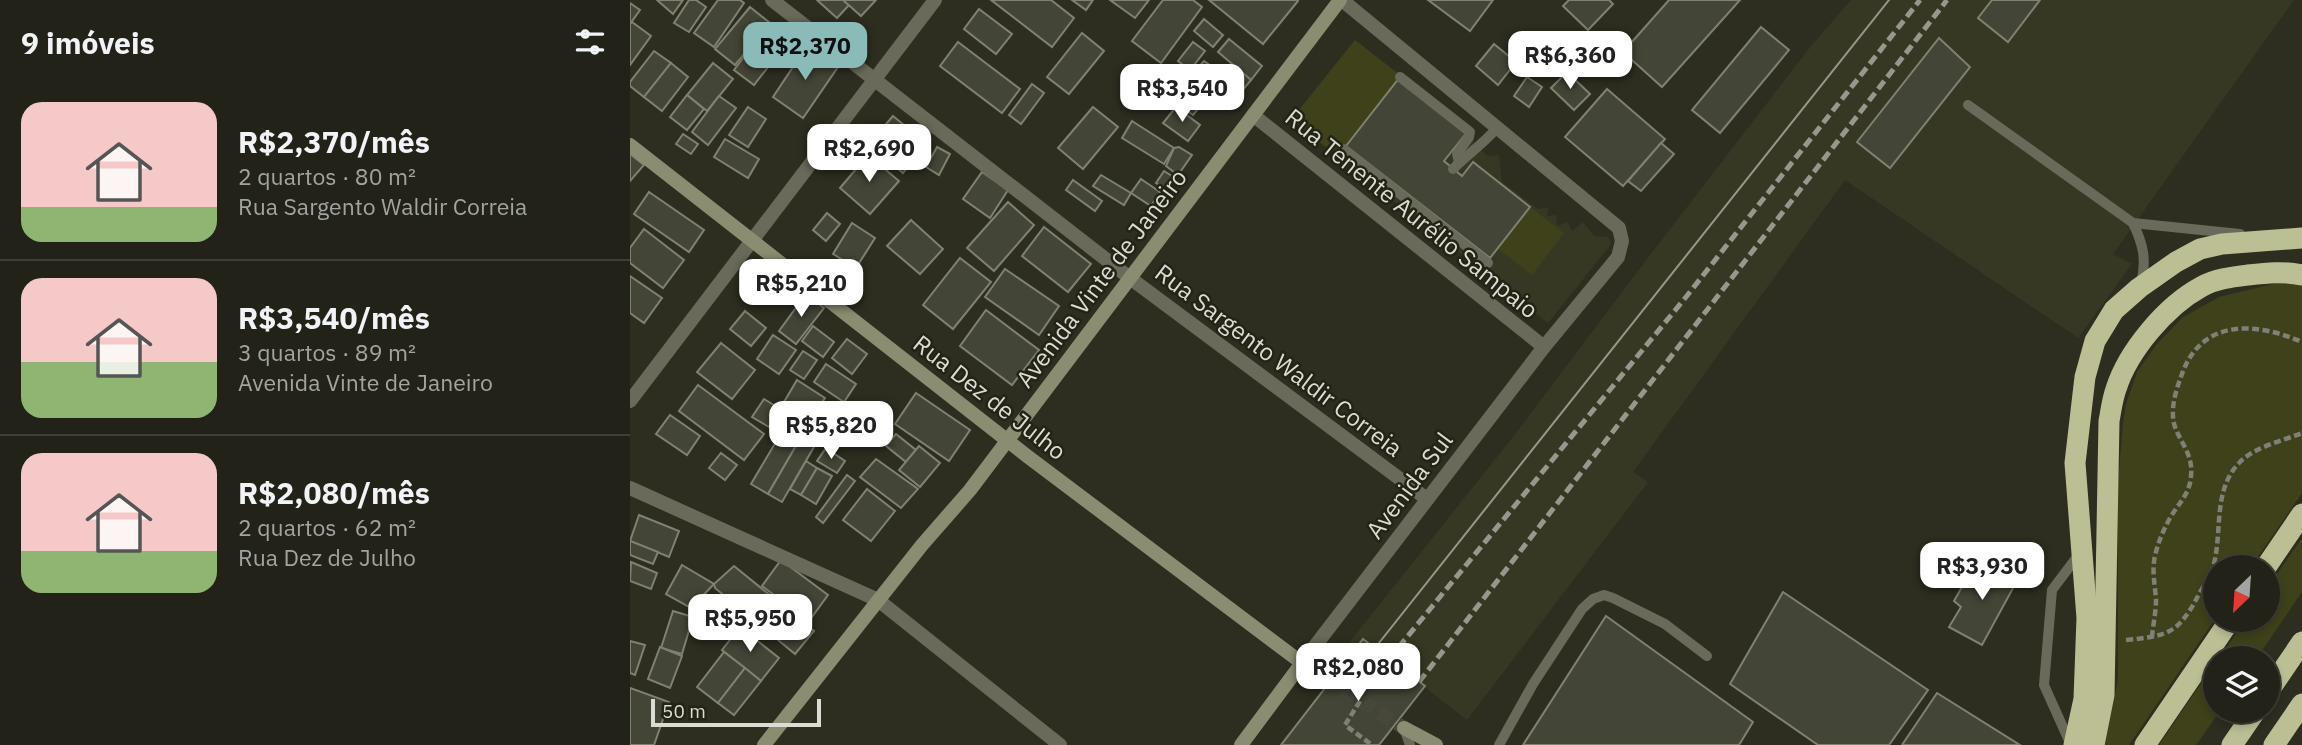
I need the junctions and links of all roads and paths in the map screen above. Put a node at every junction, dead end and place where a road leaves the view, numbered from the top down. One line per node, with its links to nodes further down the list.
1 (772, 0): 5 (street, Rua Sargento Waldir Correia)
2 (935, 0): 5 (street)
3 (1341, 0): 7 (street, Avenida Vinte de Janeiro); 8 (street)
4 (1400, 77): 8 (lane)
5 (873, 79): 13 (street); 16 (street, Rua Sargento Waldir Correia)
6 (1968, 105): 11 (lane)
7 (1253, 115): 16 (street, Avenida Vinte de Janeiro); 19 (street, Rua Tenente Aurélio Sampaio)
8 (1497, 128): 19 (street, Avenida Sul)
9 (630, 145): 13 (street, Rua Dez de Julho)
10 (1343, 149): 14 (lane)
11 (2133, 223): 12 (lane); 17 (lane)
12 (2299, 238): 17 (highway)
13 (751, 240): 20 (street); 22 (street, Rua Dez de Julho)
14 (1488, 262)
15 (2302, 275): 49 (highway)
16 (1130, 278): 22 (street, Avenida Vinte de Janeiro); 24 (street, Rua Sargento Waldir Correia)
17 (2139, 288): 26 (highway)
18 (2302, 342): 30 (path)
19 (1544, 347): 24 (street, Avenida Sul)
20 (630, 401)
21 (2302, 433): 30 (path)
22 (1007, 440): 28 (street, Avenida Vinte de Janeiro); 34 (street, Rua Dez de Julho)
23 (630, 488): 28 (street)
24 (1427, 499): 34 (street, Avenida Sul)
25 (2302, 514): 27 (highway)
26 (2082, 551): 48 (highway); 48 (lane)
27 (2274, 555)
28 (878, 600): 41 (street, Avenida Vinte de Janeiro); 42 (street)
29 (2222, 632): 50 (highway)
30 (2152, 637): 31 (path)
31 (2118, 640)
32 (2302, 642): 35 (highway)
33 (1707, 656): 47 (lane)
34 (1302, 663): 36 (street, Rua Dez de Julho); 43 (street, Avenida Sul)
35 (2280, 674)
36 (1326, 679)
37 (1360, 701): 44 (path)
38 (2302, 704): 52 (highway)
39 (2247, 723): 51 (highway)
40 (1404, 728): 45 (lane); 46 (street)
41 (764, 745)
42 (1060, 745)
43 (1241, 745)
44 (1372, 745)
45 (1410, 745)
46 (1436, 745)
47 (1499, 745)
48 (2073, 745)
49 (2094, 745)
50 (2145, 745)
51 (2232, 745)
52 (2273, 745)

